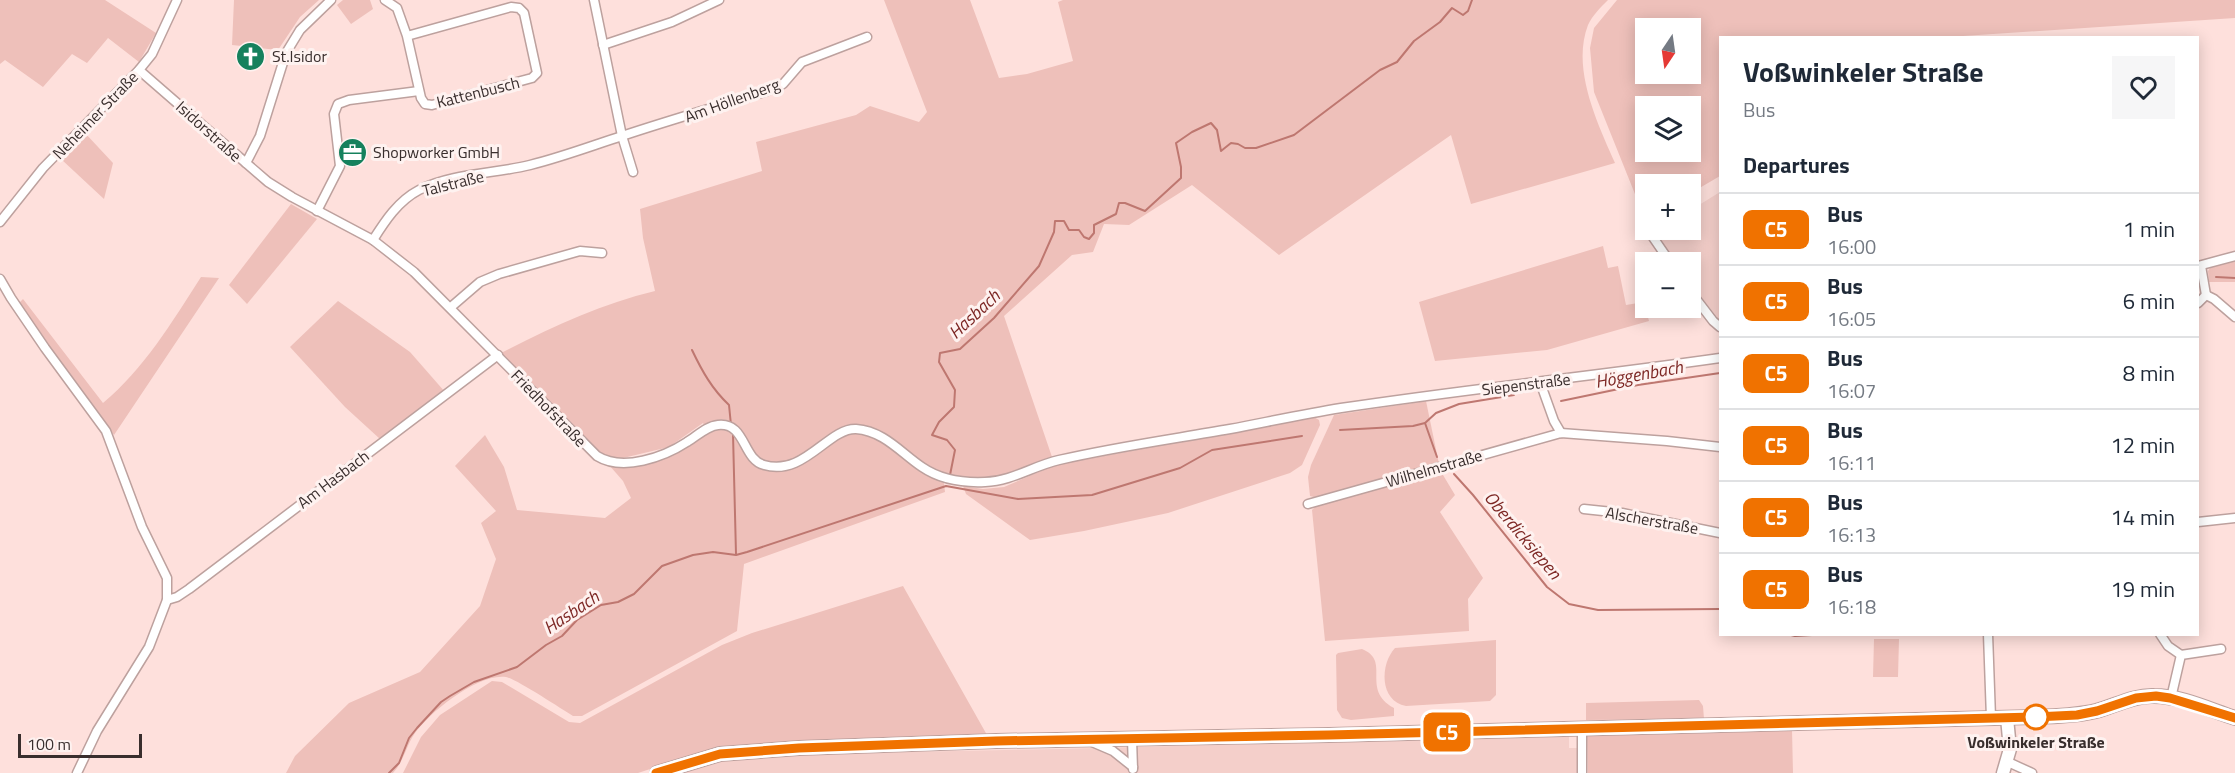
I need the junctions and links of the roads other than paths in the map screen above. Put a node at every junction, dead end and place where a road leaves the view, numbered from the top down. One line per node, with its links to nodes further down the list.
1 (177, 0): 9 (street, Neheimer Straße)
2 (331, 0): 12 (street, Isidorstraße)
3 (385, 0): 6 (street, Kattenbusch)
4 (594, 0): 8 (street)
5 (719, 0): 8 (street)
6 (407, 36): 10 (street, Kattenbusch); 10 (street, Kattenbusch)
7 (867, 36): 11 (street, Am Höllenberg)
8 (603, 45): 11 (street)
9 (139, 70): 12 (street, Isidorstraße); 15 (street, Neheimer Straße)
10 (419, 91): 14 (street, Kattenbusch)
11 (622, 136): 13 (street); 16 (street, Talstraße)
12 (246, 164): 14 (street, Friedhofstraße)
13 (633, 172)
14 (316, 210): 16 (street, Friedhofstraße)
15 (0, 222)
16 (373, 240): 24 (street, Friedhofstraße)
17 (602, 253): 24 (street)
18 (2235, 256): 19 (street)
19 (2199, 266): 21 (street)
20 (0, 279): 38 (street)
21 (2206, 295): 22 (street); 25 (street)
22 (2199, 302)
23 (1701, 305): 26 (street)
24 (451, 307): 27 (street, Friedhofstraße)
25 (2235, 317)
26 (1719, 326)
27 (498, 355): 31 (street, Friedhofstraße); 38 (street, Am Hasbach)
28 (1719, 358): 29 (street, Siepenstraße)
29 (1540, 382): 30 (street); 31 (street, Siepenstraße)
30 (1561, 433): 32 (street, Wilhelmstraße); 33 (street, Wilhelmstraße)
31 (880, 437)
32 (1719, 447)
33 (1308, 504)
34 (1584, 509): 37 (street, Alscherstraße)
35 (2235, 518): 36 (street)
36 (2199, 522)
37 (1719, 533)
38 (167, 600): 52 (street)
39 (1988, 636): 44 (street)
40 (2161, 636): 42 (street)
41 (2221, 649): 42 (street)
42 (2181, 655): 43 (street)
43 (2170, 698): 45 (main road); 46 (main road)
44 (1991, 718): 45 (main road); 47 (main road)
45 (2007, 718): 50 (street)
46 (2235, 718)
47 (1582, 728): 48 (main road); 54 (street)
48 (1132, 739): 49 (main road); 51 (street)
49 (1086, 740): 51 (street); 53 (main road)
50 (2006, 767): 55 (street)
51 (1133, 770)
52 (77, 773)
53 (657, 773)
54 (1582, 773)
55 (2032, 773)

